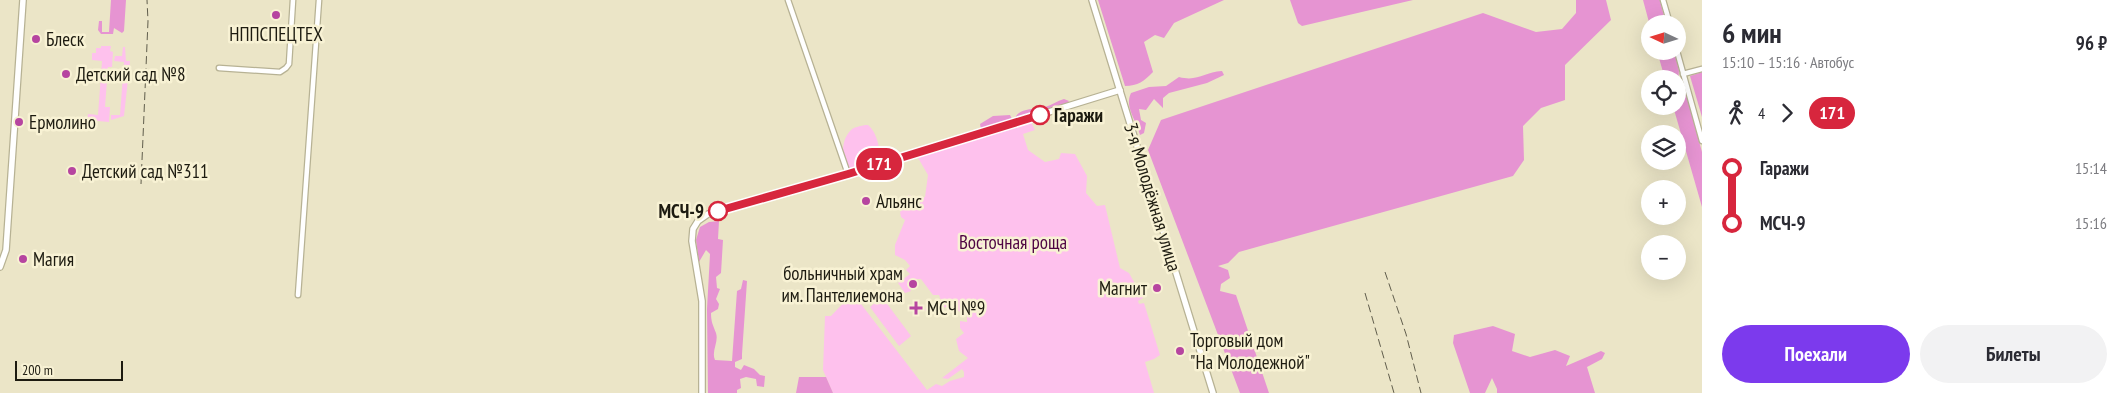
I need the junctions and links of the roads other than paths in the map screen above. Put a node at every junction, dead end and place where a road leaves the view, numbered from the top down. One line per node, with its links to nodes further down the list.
1 (23, 0): 15 (main road)
2 (293, 0): 8 (street)
3 (319, 0): 17 (street)
4 (788, 0): 14 (street)
5 (1092, 0): 12 (main road, 3-я Молодёжная улица)
6 (1663, 0): 7 (street)
7 (1667, 15)
8 (219, 68)
9 (1702, 69): 10 (street)
10 (1686, 73)
11 (1686, 85): 13 (street)
12 (1120, 90): 14 (main road); 19 (main road, 3-я Молодёжная улица)
13 (1702, 141)
14 (848, 174): 18 (main road)
15 (4, 230): 16 (main road)
16 (0, 267)
17 (298, 295)
18 (702, 393)
19 (1213, 393)

